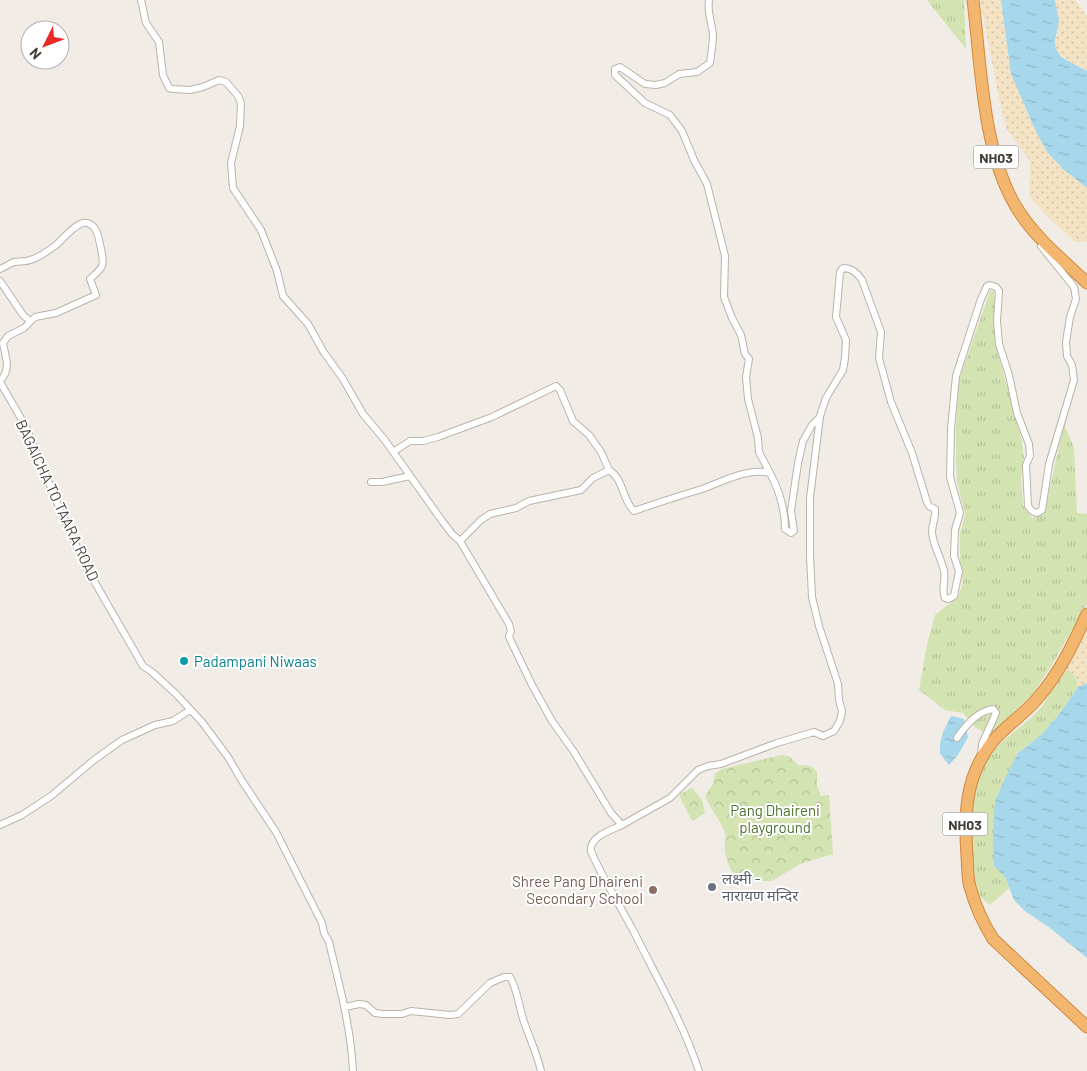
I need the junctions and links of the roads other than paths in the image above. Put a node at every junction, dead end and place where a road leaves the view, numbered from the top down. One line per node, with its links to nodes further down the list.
1 (141, 0): 11 (street)
2 (709, 0): 13 (street)
3 (973, 0): 4 (highway, NH03)
4 (1042, 240): 7 (highway, NH03); 10 (street)
5 (0, 269): 8 (street)
6 (0, 281): 8 (street)
7 (1087, 284)
8 (30, 321): 9 (street)
9 (0, 381): 18 (street, BAGAICHA TO TAARA ROAD)
10 (820, 416): 13 (street); 21 (street)
11 (393, 452): 12 (street); 14 (street)
12 (609, 470): 13 (street); 16 (street)
13 (770, 473)
14 (410, 476): 15 (street); 16 (street)
15 (371, 482)
16 (460, 541): 21 (street)
17 (1087, 614): 20 (highway, NH03)
18 (190, 710): 22 (street); 23 (street, BAGAICHA TO TAARA ROAD)
19 (957, 738): 20 (street)
20 (975, 770): 24 (highway, NH03)
21 (622, 825): 27 (street)
22 (0, 826)
23 (345, 1007): 25 (street, BAGAICHA TO TAARA ROAD); 26 (street)
24 (1087, 1027)
25 (353, 1071)
26 (541, 1071)
27 (699, 1071)

